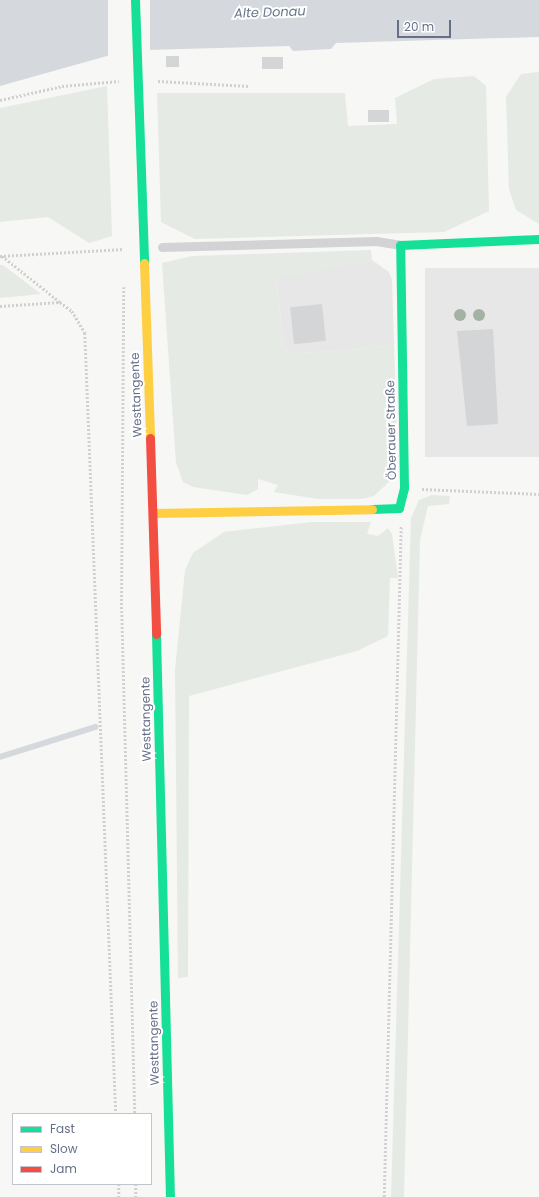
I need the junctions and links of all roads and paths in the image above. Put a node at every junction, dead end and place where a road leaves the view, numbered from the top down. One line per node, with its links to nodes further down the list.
1 (135, 0): 13 (main road, Westtangente)
2 (539, 239): 3 (main road)
3 (400, 245): 4 (lane); 10 (main road, Öberauer Straße)
4 (162, 247)
5 (1, 256): 6 (path); 8 (path)
6 (125, 256)
7 (124, 278): 15 (path)
8 (60, 302): 9 (path); 14 (path)
9 (0, 306)
10 (404, 488): 11 (path); 12 (main road, Öberauer Straße)
11 (539, 494)
12 (399, 508): 13 (main road); 21 (path)
13 (153, 513): 20 (main road, Westtangente)
14 (116, 1113)
15 (135, 1113)
16 (119, 1185): 18 (path)
17 (136, 1185): 19 (path)
18 (119, 1197)
19 (136, 1197)
20 (170, 1197)
21 (384, 1197)

